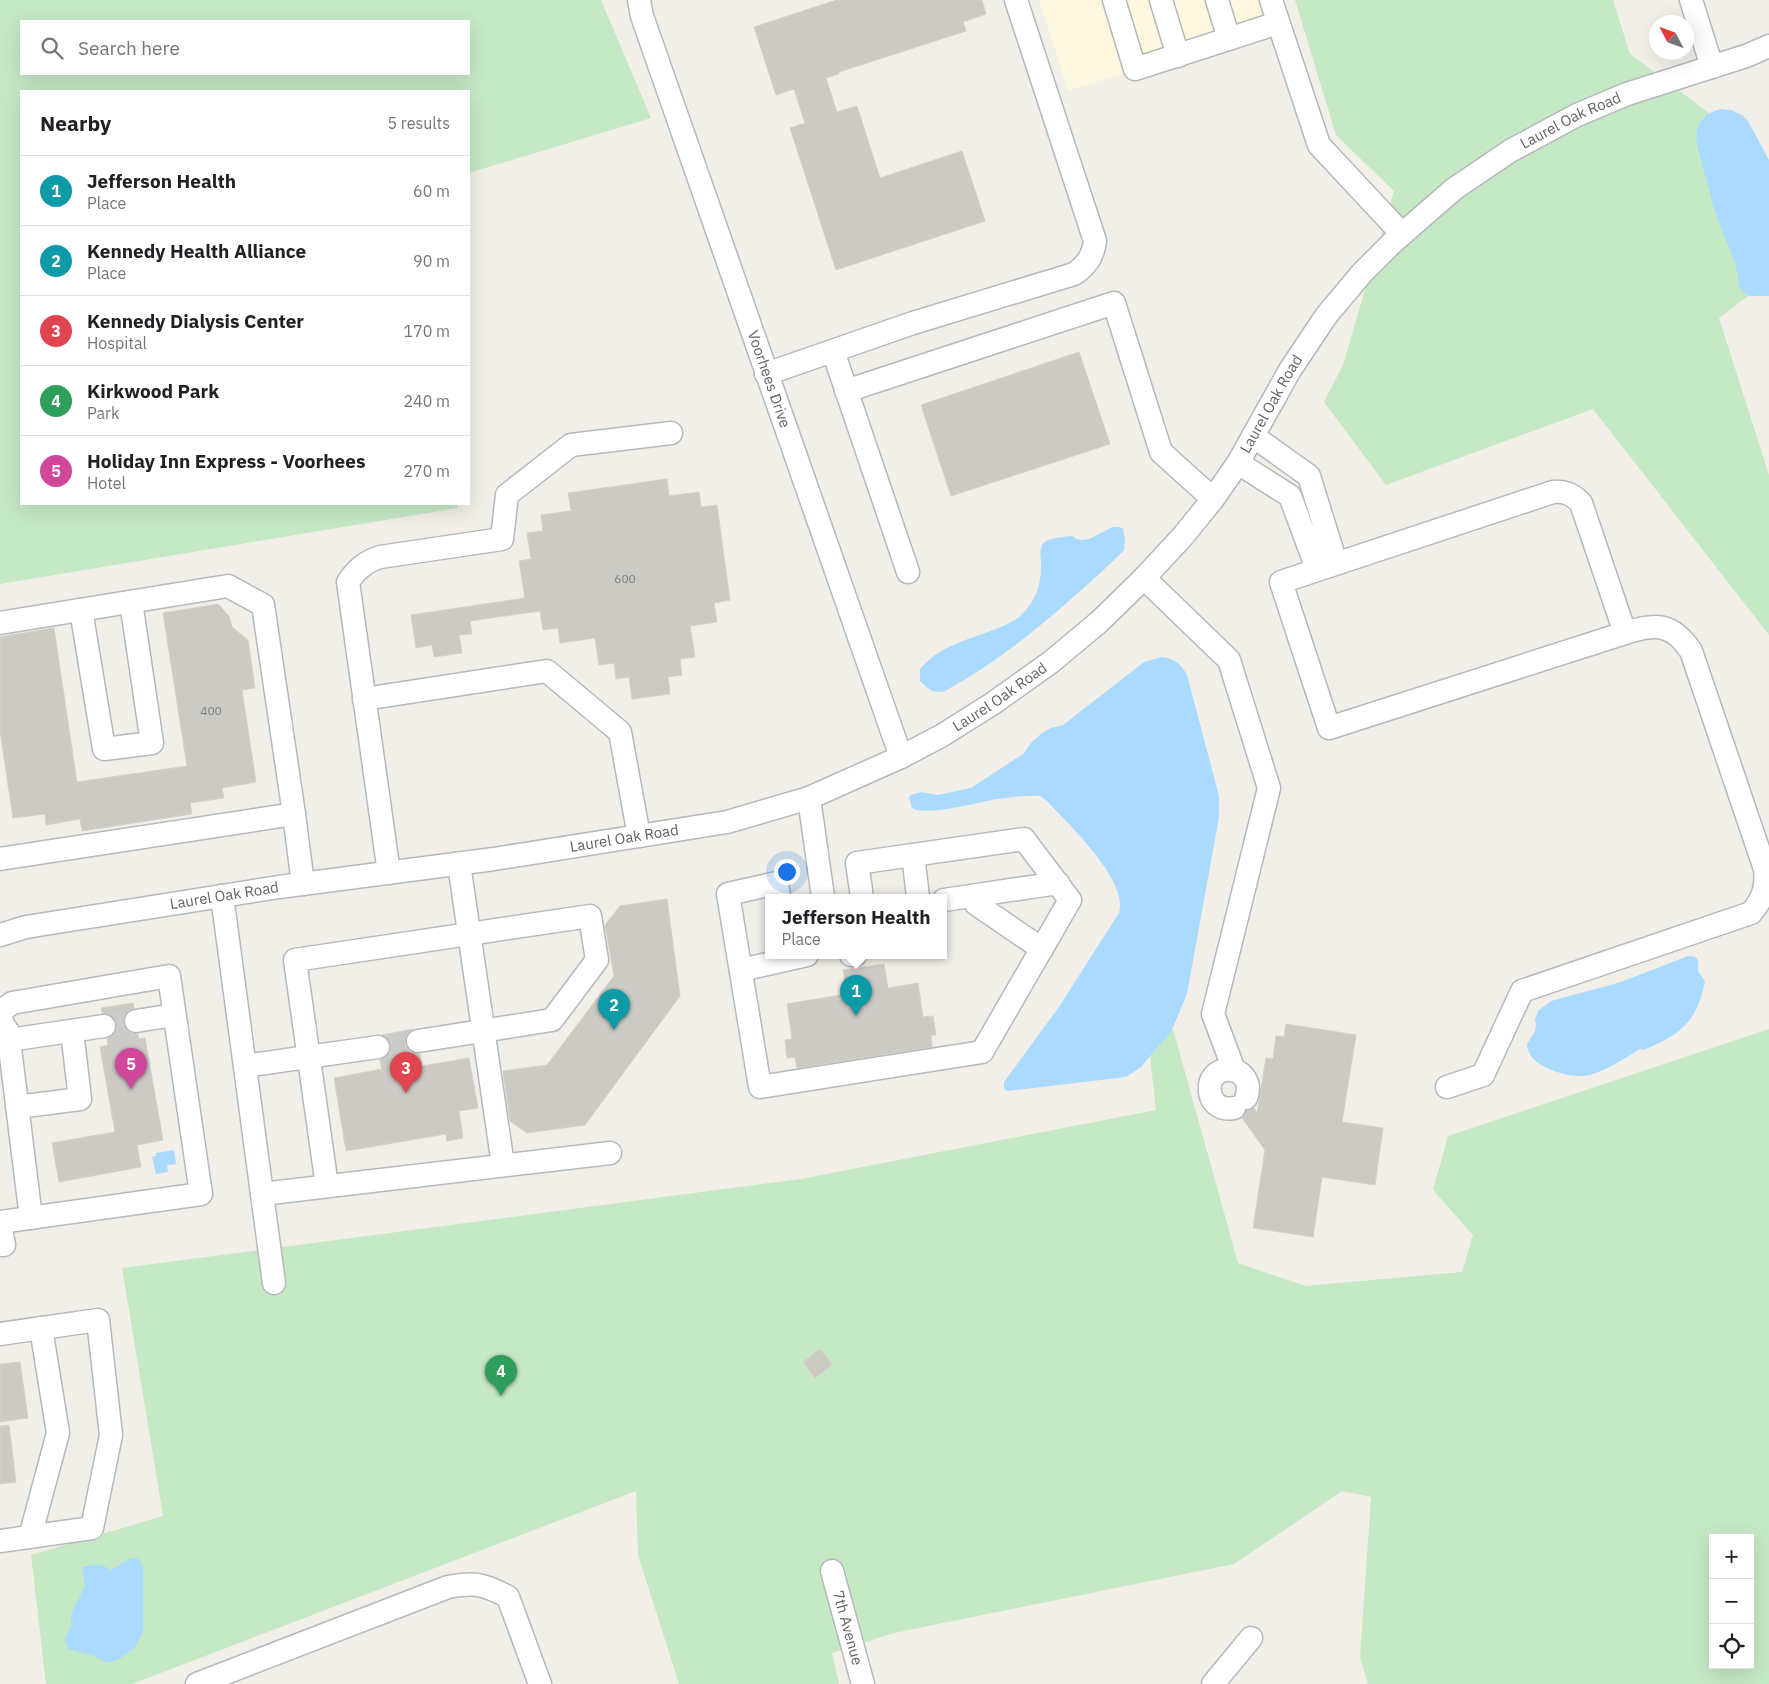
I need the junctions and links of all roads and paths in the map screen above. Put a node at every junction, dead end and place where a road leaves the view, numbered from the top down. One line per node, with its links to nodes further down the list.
1 (639, 0): 15 (street, Voorhees Drive)
2 (1016, 0): 14 (street)
3 (1114, 0): 11 (street)
4 (1161, 0): 11 (street)
5 (1217, 0): 9 (street)
6 (1271, 0): 8 (street)
7 (1691, 0): 12 (street)
8 (1278, 23): 9 (street); 13 (street)
9 (1229, 39): 11 (street)
10 (1768, 48): 12 (street, Laurel Oak Road)
11 (1178, 56)
12 (1712, 67): 13 (street, Laurel Oak Road)
13 (1402, 234): 18 (street, Laurel Oak Road)
14 (833, 351): 15 (street); 16 (street)
15 (766, 374): 29 (street, Voorhees Drive)
16 (846, 391): 20 (street); 22 (street)
17 (671, 433): 28 (street)
18 (1253, 436): 19 (street, Laurel Oak Road); 21 (street)
19 (1238, 462): 20 (street, Laurel Oak Road); 21 (street)
20 (1213, 499): 23 (street, Laurel Oak Road)
21 (1325, 567): 27 (street); 27 (street)
22 (908, 572)
23 (1144, 578): 29 (street, Laurel Oak Road); 63 (street)
24 (132, 602): 25 (street); 25 (street); 31 (street)
25 (81, 610): 26 (street)
26 (0, 623)
27 (1625, 633): 64 (street)
28 (364, 699): 32 (street); 36 (street)
29 (901, 757): 30 (street, Laurel Oak Road)
30 (809, 798): 32 (street, Laurel Oak Road); 40 (street)
31 (294, 814): 34 (street); 37 (street)
32 (639, 836): 35 (street, Laurel Oak Road)
33 (913, 855): 38 (street); 41 (street); 42 (street)
34 (0, 859)
35 (459, 864): 36 (street, Laurel Oak Road); 47 (street)
36 (389, 873): 37 (street, Laurel Oak Road)
37 (303, 884): 43 (street, Laurel Oak Road)
38 (1058, 884): 44 (street); 48 (street)
39 (779, 894): 50 (street)
40 (823, 894)
41 (862, 894)
42 (918, 894)
43 (222, 896): 46 (street, Laurel Oak Road); 62 (street)
44 (974, 896): 45 (street); 48 (street)
45 (947, 900)
46 (1, 931)
47 (470, 934): 56 (street); 56 (street); 61 (street)
48 (1042, 949): 50 (street)
49 (783, 959): 50 (street)
50 (741, 970)
51 (0, 1012): 52 (street)
52 (174, 1015): 54 (street); 70 (street)
53 (0, 1019): 58 (street)
54 (136, 1021)
55 (104, 1026): 57 (street)
56 (484, 1030): 59 (street); 67 (street)
57 (72, 1031): 58 (street); 65 (street)
58 (9, 1040): 65 (street)
59 (418, 1041)
60 (378, 1047): 61 (street)
61 (309, 1056): 62 (street); 68 (street)
62 (245, 1066): 69 (street)
63 (1234, 1070): 63 (street)
64 (1447, 1087)
65 (17, 1107): 70 (street)
66 (610, 1153): 67 (street)
67 (503, 1166): 68 (street)
68 (328, 1186): 69 (street)
69 (262, 1194): 73 (street)
70 (31, 1218): 71 (street)
71 (0, 1222): 72 (street)
72 (0, 1245)
73 (274, 1283)
74 (41, 1328): 75 (street); 76 (street); 76 (street)
75 (0, 1334)
76 (30, 1537): 77 (street)
77 (0, 1541)
78 (832, 1570): 82 (street, 7th Avenue)
79 (1251, 1638): 83 (street)
80 (197, 1684): 81 (street)
81 (540, 1684)
82 (863, 1684)
83 (1214, 1684)

